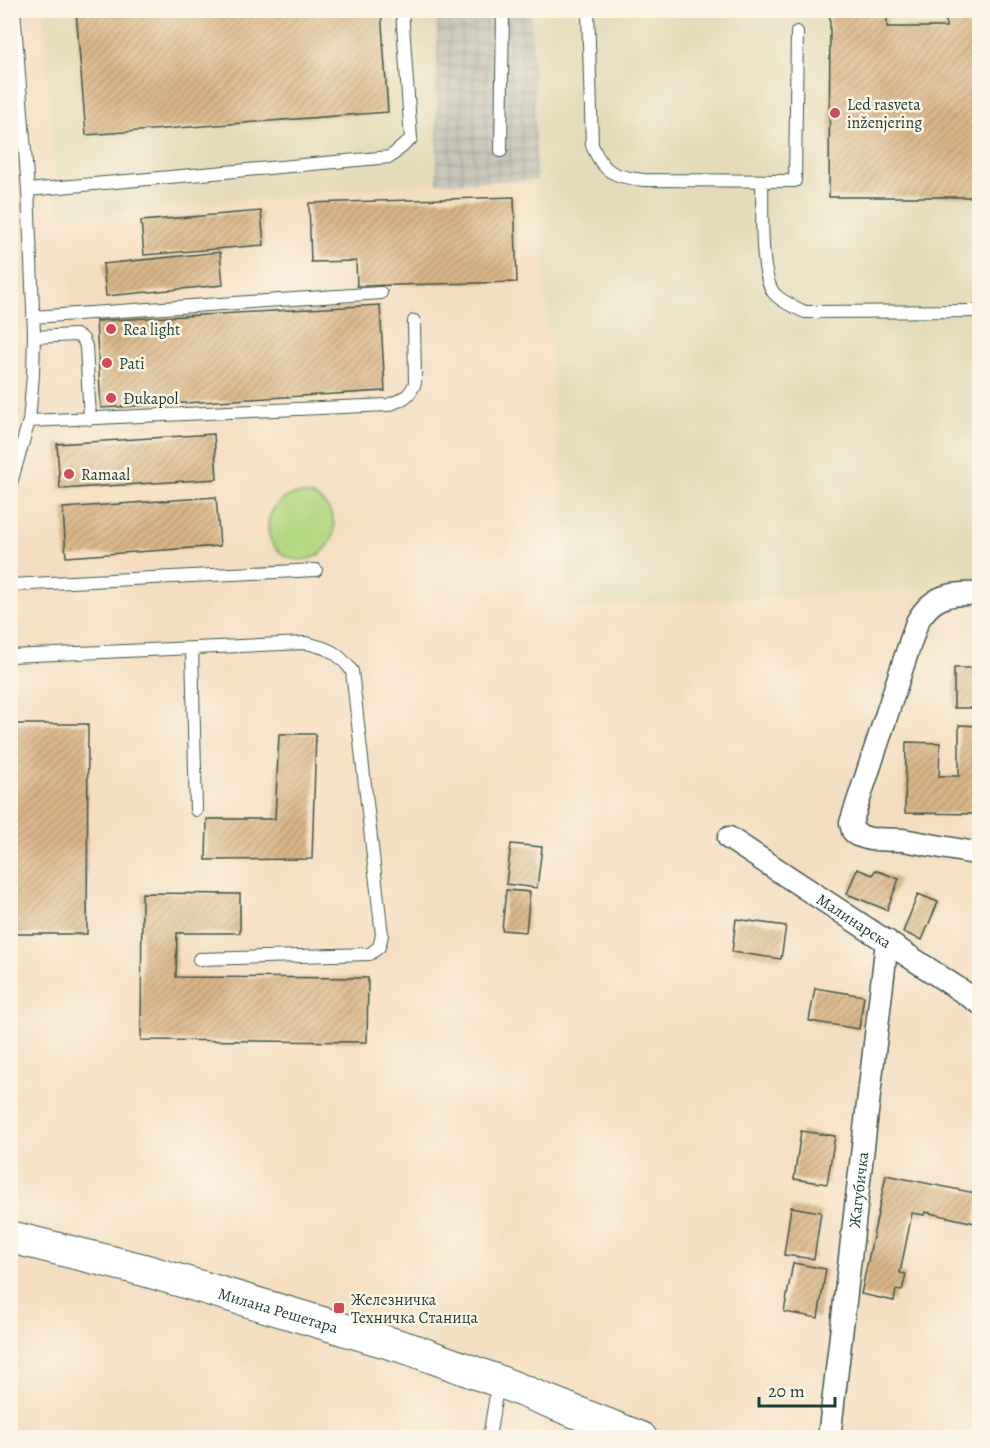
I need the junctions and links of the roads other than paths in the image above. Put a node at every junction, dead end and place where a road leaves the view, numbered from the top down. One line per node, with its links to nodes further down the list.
1 (14, 10): 8 (lane)
2 (402, 10): 8 (lane)
3 (503, 10): 6 (lane)
4 (588, 10): 7 (lane)
5 (797, 32): 7 (lane)
6 (501, 151)
7 (762, 181): 10 (lane)
8 (28, 190): 11 (lane)
9 (381, 293): 11 (lane)
10 (980, 311)
11 (33, 316): 13 (lane)
12 (414, 321): 14 (lane)
13 (34, 337): 14 (lane); 15 (lane)
14 (90, 418): 15 (lane)
15 (29, 421): 16 (lane)
16 (10, 486)
17 (316, 570): 18 (lane)
18 (10, 585)
19 (980, 594): 24 (street)
20 (192, 649): 21 (lane); 22 (lane); 26 (lane)
21 (10, 656)
22 (196, 810)
23 (729, 838): 25 (street, Малинарска)
24 (980, 854)
25 (887, 941): 27 (street, Малинарска); 32 (street, Жагубичка)
26 (199, 958)
27 (980, 1003)
28 (10, 1237): 29 (street, Милана Решетара)
29 (498, 1381): 30 (lane); 31 (street, Милана Решетара)
30 (489, 1437)
31 (641, 1437)
32 (829, 1437)

